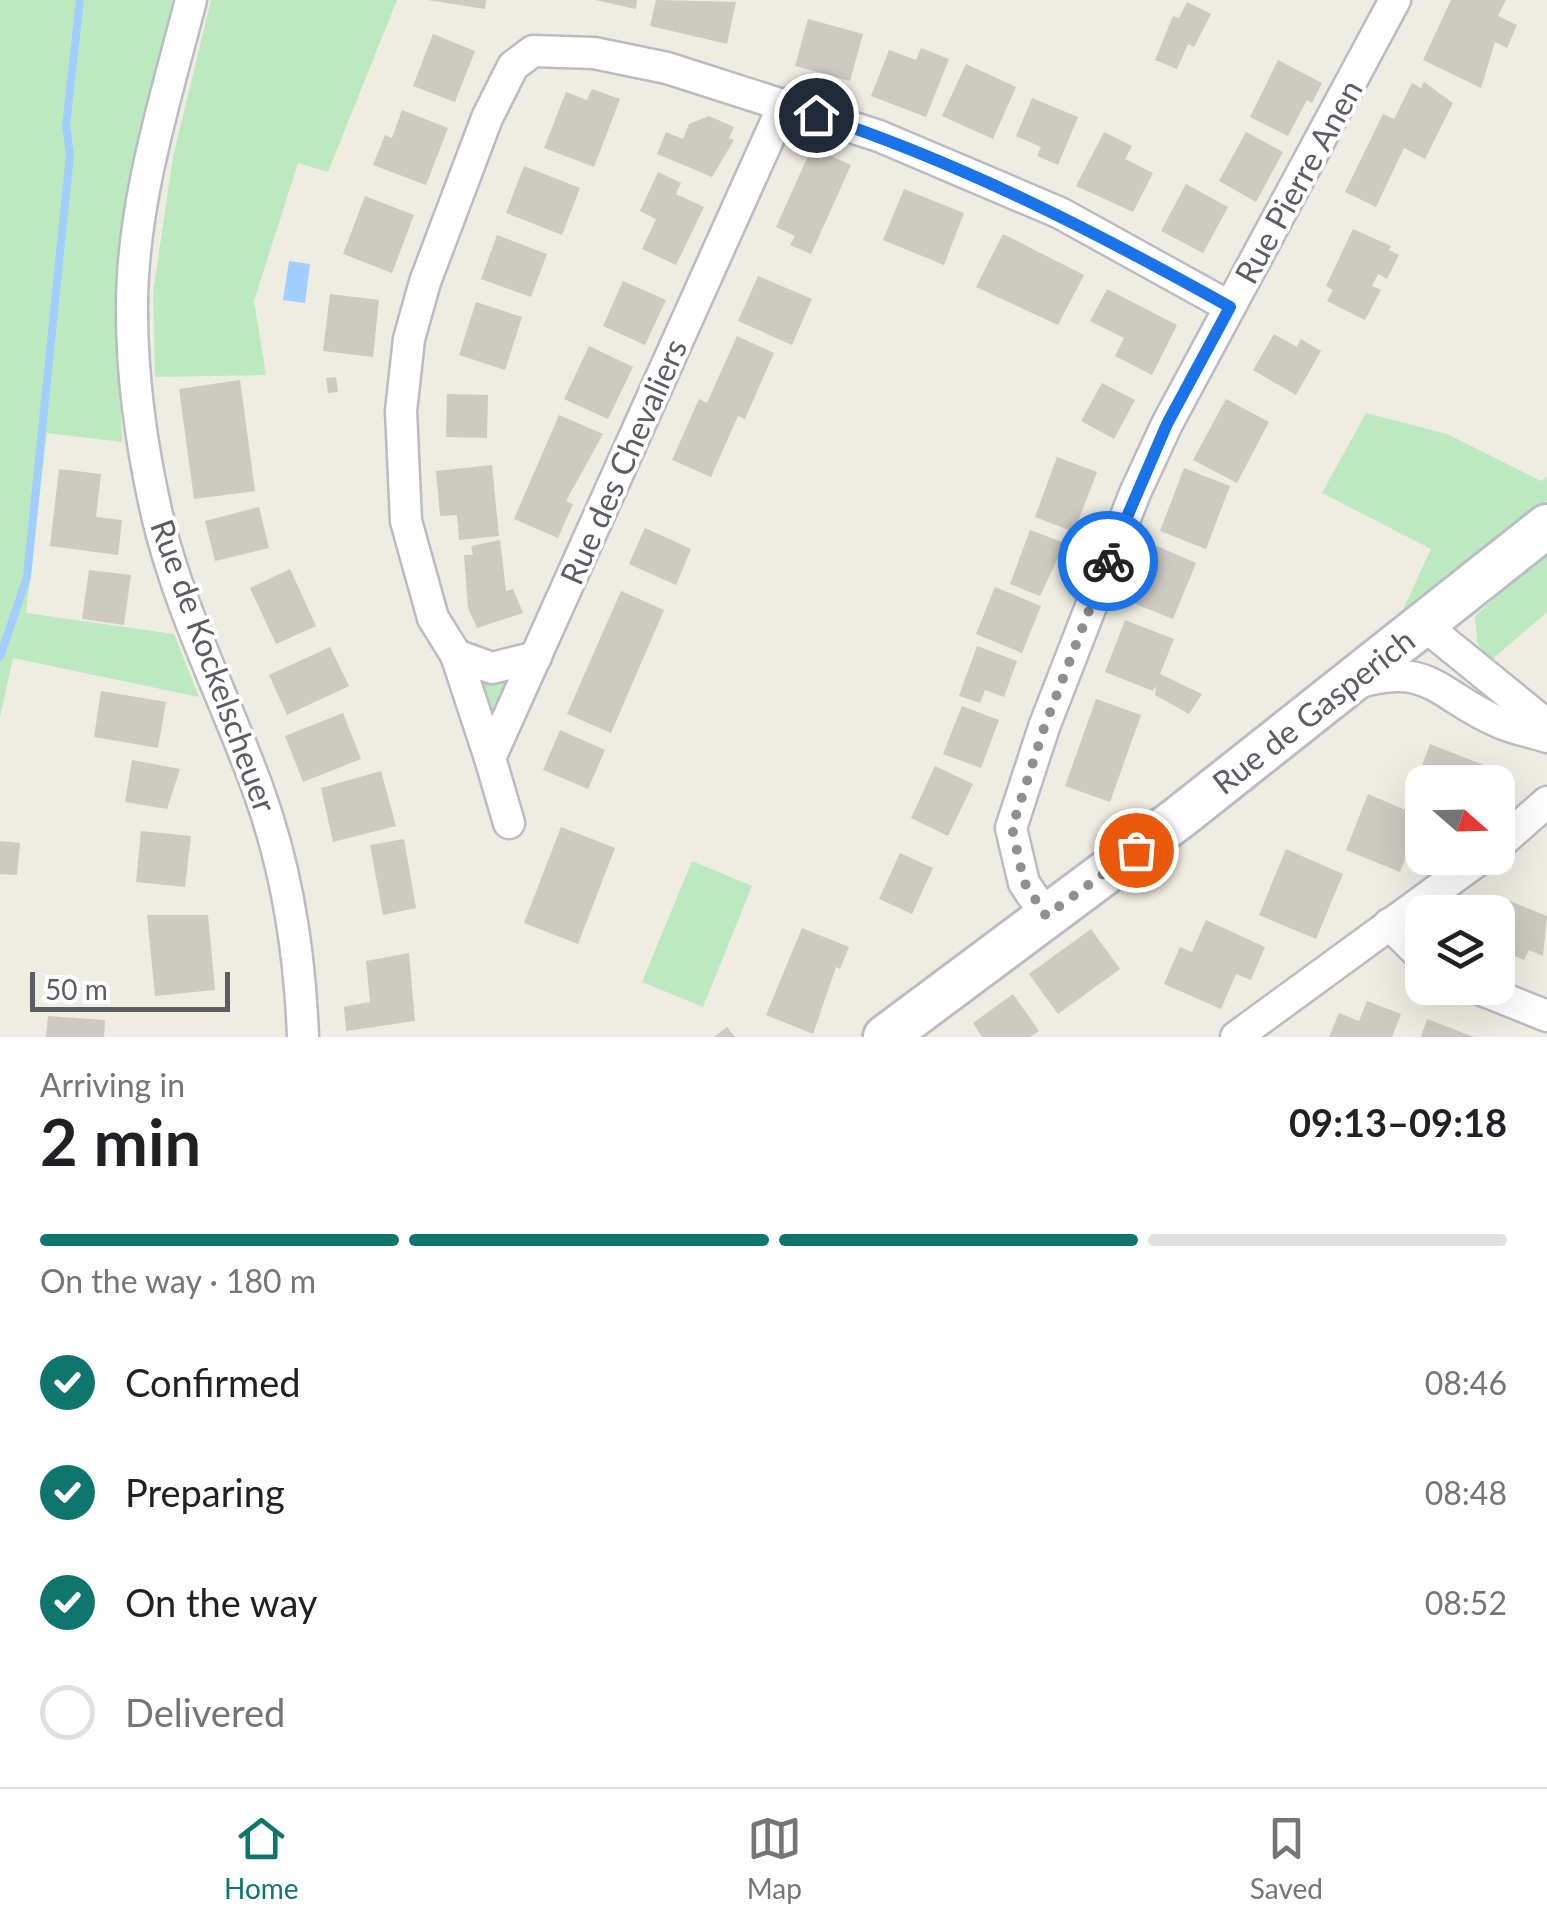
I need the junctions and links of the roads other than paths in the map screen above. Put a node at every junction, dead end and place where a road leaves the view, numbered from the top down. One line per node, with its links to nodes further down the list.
1 (191, 0): 25 (street, Rue de Kockelscheuer)
2 (1394, 0): 4 (street, Rue Pierre Anen)
3 (784, 104): 4 (street); 9 (street); 10 (street, Rue des Chevaliers)
4 (1230, 307): 20 (street, Rue Pierre Anen)
5 (1547, 526): 6 (main road, Rue de Gasperich)
6 (1479, 581): 7 (main road, Rue de Gasperich); 8 (street)
7 (1424, 625): 8 (street); 11 (street); 12 (main road, Rue de Gasperich)
8 (1462, 652): 13 (street)
9 (456, 655): 10 (street); 15 (street)
10 (536, 658): 15 (street, Rue des Chevaliers)
11 (1430, 679): 12 (street); 14 (street)
12 (1346, 687): 20 (main road, Rue de Gasperich)
13 (1547, 725)
14 (1547, 737)
15 (490, 758): 17 (street)
16 (1547, 802): 18 (street)
17 (510, 823)
18 (1515, 830)
19 (1457, 875): 21 (street)
20 (1046, 916): 26 (main road, Rue de Gasperich)
21 (1388, 924): 22 (street); 27 (street)
22 (1405, 940)
23 (1515, 1003): 24 (street)
24 (1547, 1016)
25 (303, 1037)
26 (884, 1037)
27 (1236, 1037)

